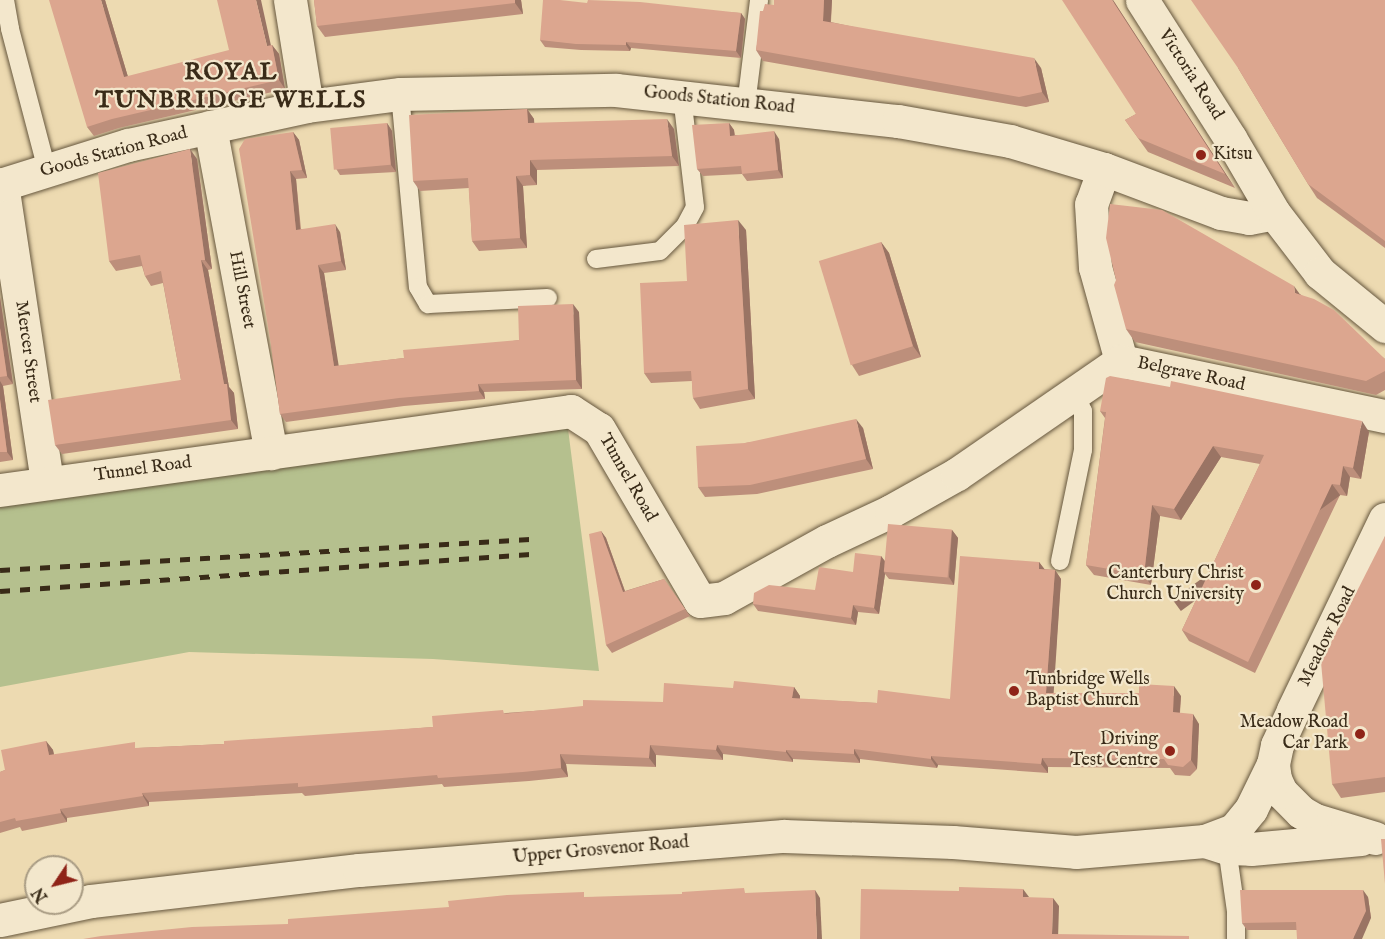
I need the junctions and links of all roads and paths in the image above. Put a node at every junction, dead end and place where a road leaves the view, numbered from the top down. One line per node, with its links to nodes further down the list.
1 (5, 0): 11 (lane)
2 (290, 0): 8 (street)
3 (759, 0): 7 (lane)
4 (1142, 0): 13 (street, Victoria Road)
5 (400, 94): 6 (street, Goods Station Road); 8 (street, Goods Station Road); 15 (lane)
6 (682, 97): 7 (street, Goods Station Road); 14 (lane)
7 (746, 105): 10 (street, Goods Station Road)
8 (307, 106): 9 (street, Goods Station Road)
9 (210, 127): 11 (street, Goods Station Road); 20 (street, Hill Street)
10 (1104, 169): 13 (street, Goods Station Road); 17 (street, Belgrave Road)
11 (47, 170): 12 (street, Goods Station Road)
12 (1, 185): 21 (street, Mercer Street)
13 (1274, 213): 16 (street)
14 (597, 259)
15 (548, 298)
16 (1385, 326)
17 (1121, 361): 18 (street, Tunnel Road); 19 (street, Belgrave Road)
18 (1074, 393): 20 (street, Tunnel Road); 24 (lane)
19 (1385, 416)
20 (272, 453): 21 (street, Tunnel Road)
21 (47, 483): 22 (street, Tunnel Road)
22 (0, 490)
23 (1384, 522): 25 (street, Meadow Road)
24 (1060, 561)
25 (1273, 764): 26 (street); 27 (street, Upper Grosvenor Road)
26 (1380, 837): 27 (street, Upper Grosvenor Road)
27 (1216, 844): 28 (street, Upper Grosvenor Road); 29 (lane)
28 (0, 920)
29 (1236, 939)

